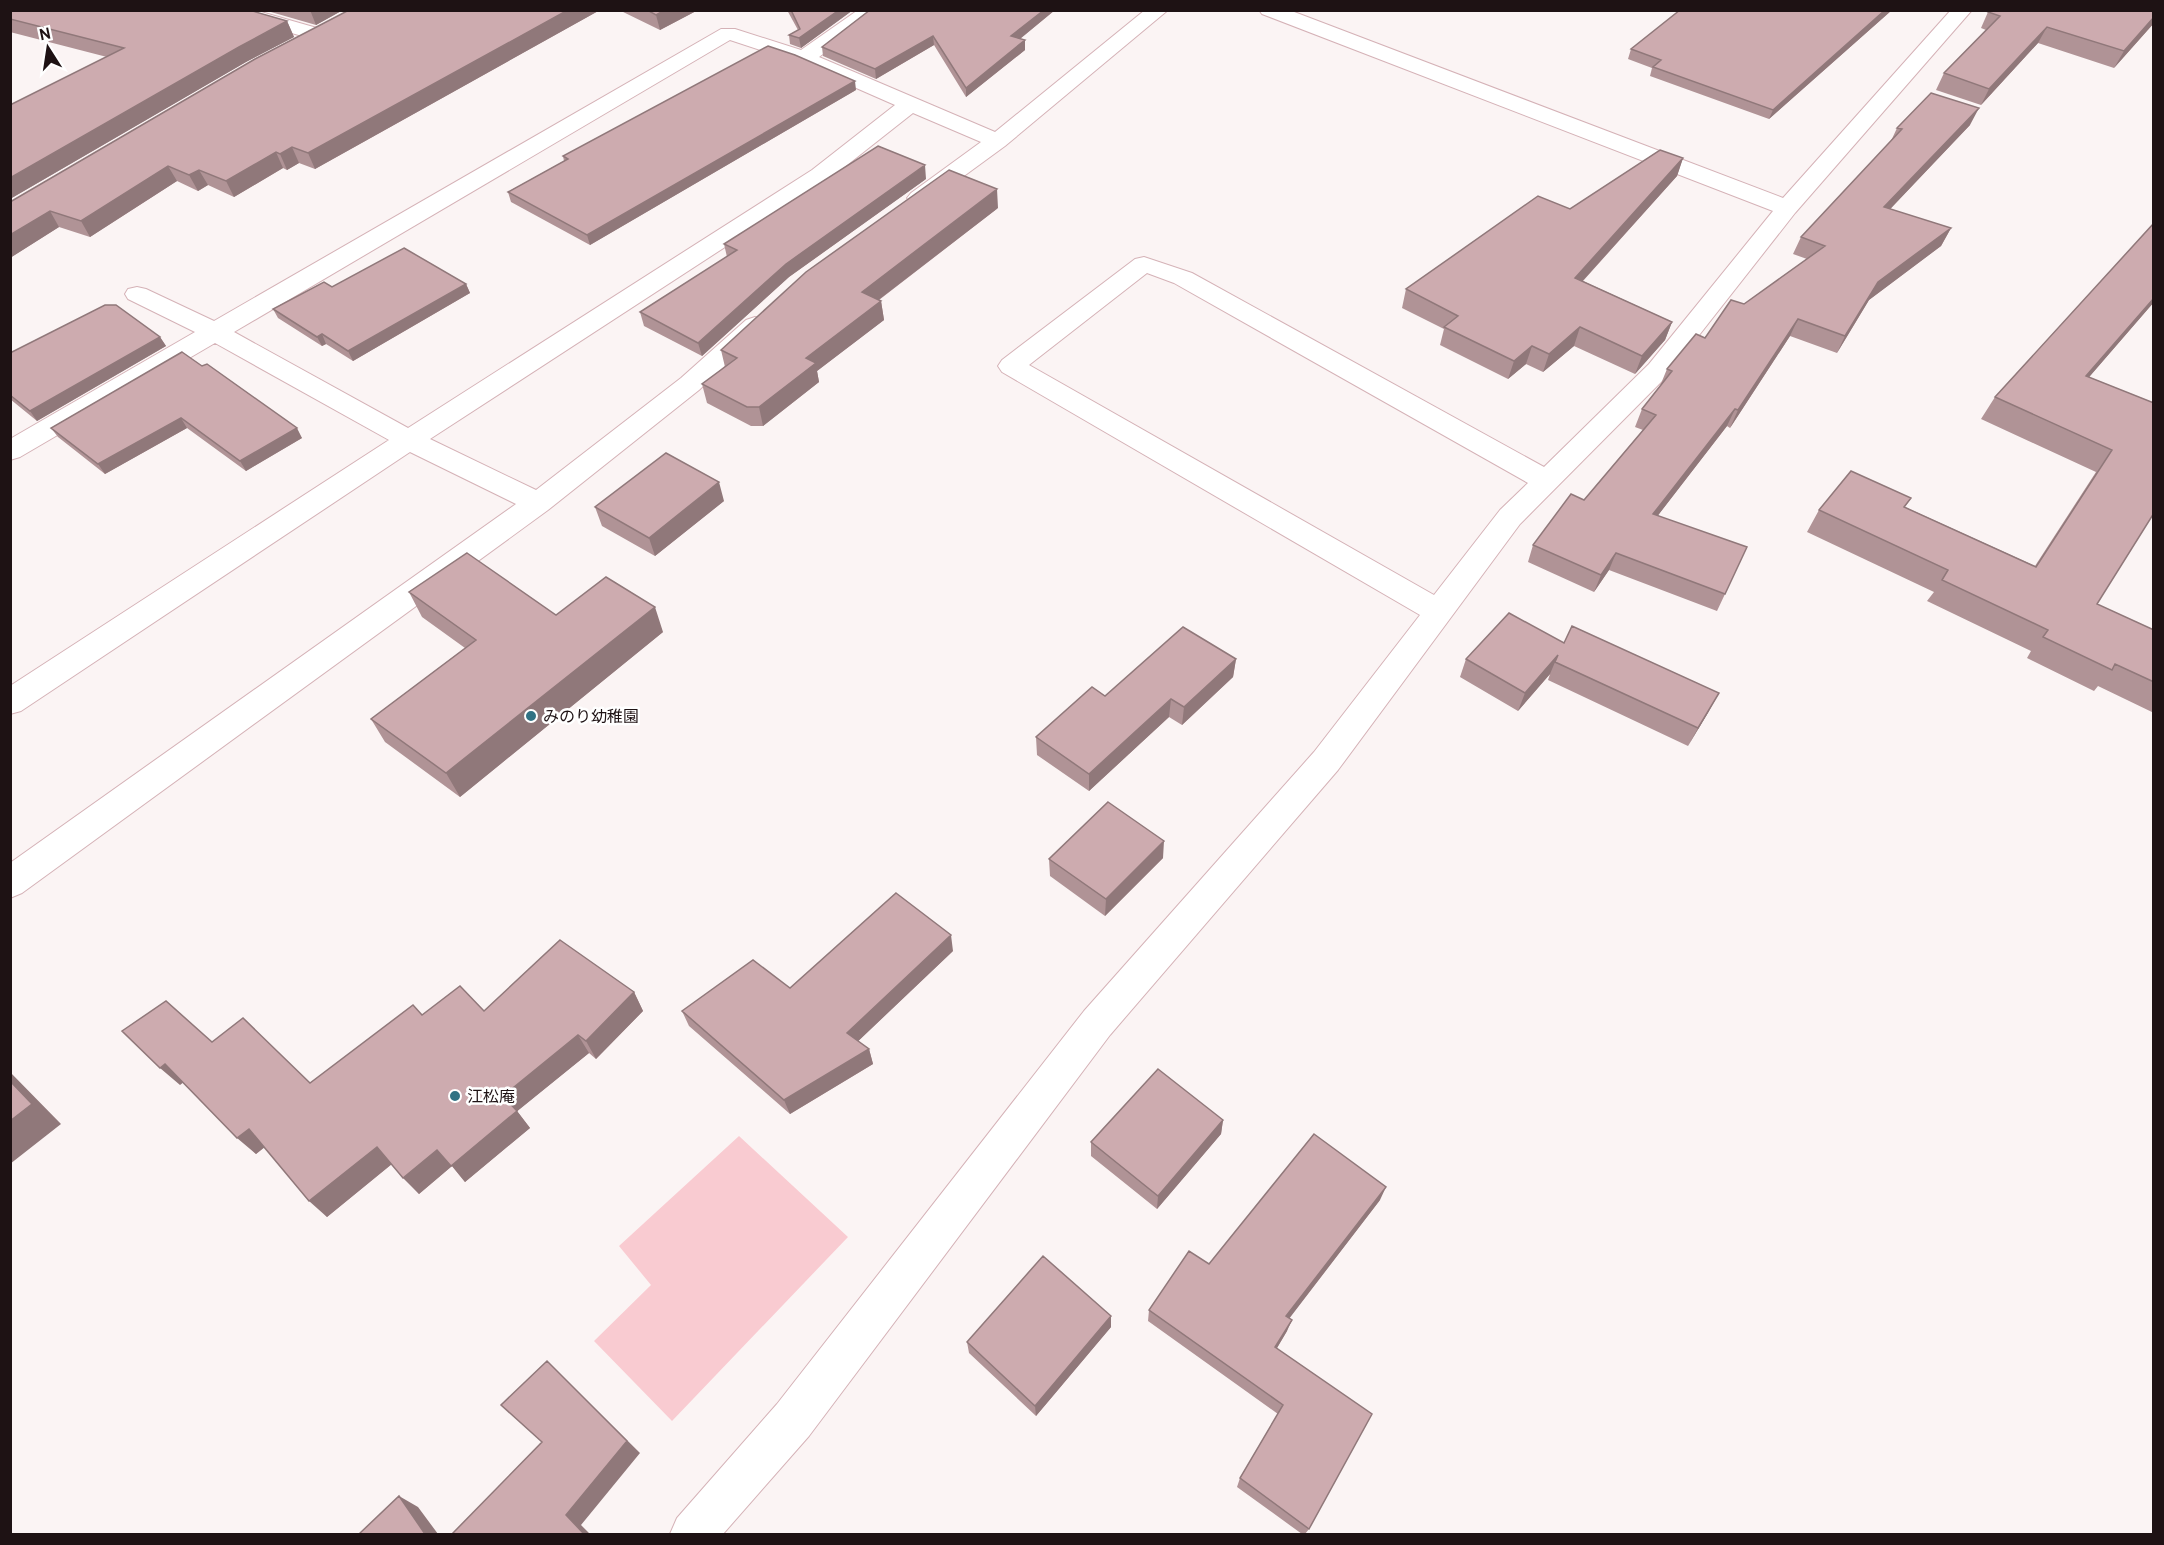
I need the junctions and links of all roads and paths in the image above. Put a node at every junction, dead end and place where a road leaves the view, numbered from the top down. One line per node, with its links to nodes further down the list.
1 (230, 10): 6 (street)
2 (872, 10): 7 (street)
3 (1158, 10): 9 (street)
4 (1269, 10): 10 (street)
5 (1962, 10): 10 (street)
6 (296, 45)
7 (804, 58): 8 (street); 14 (street)
8 (910, 104): 9 (street); 15 (street)
9 (997, 141): 11 (street)
10 (1787, 208): 17 (street)
11 (893, 216)
12 (137, 294): 14 (street)
13 (774, 307): 18 (street)
14 (215, 332): 15 (street); 16 (street)
15 (409, 440): 18 (street); 20 (street)
16 (10, 451)
17 (1547, 481): 19 (street); 19 (street)
18 (538, 503): 21 (street)
19 (1439, 612): 22 (street)
20 (10, 702)
21 (10, 883)
22 (693, 1534)

